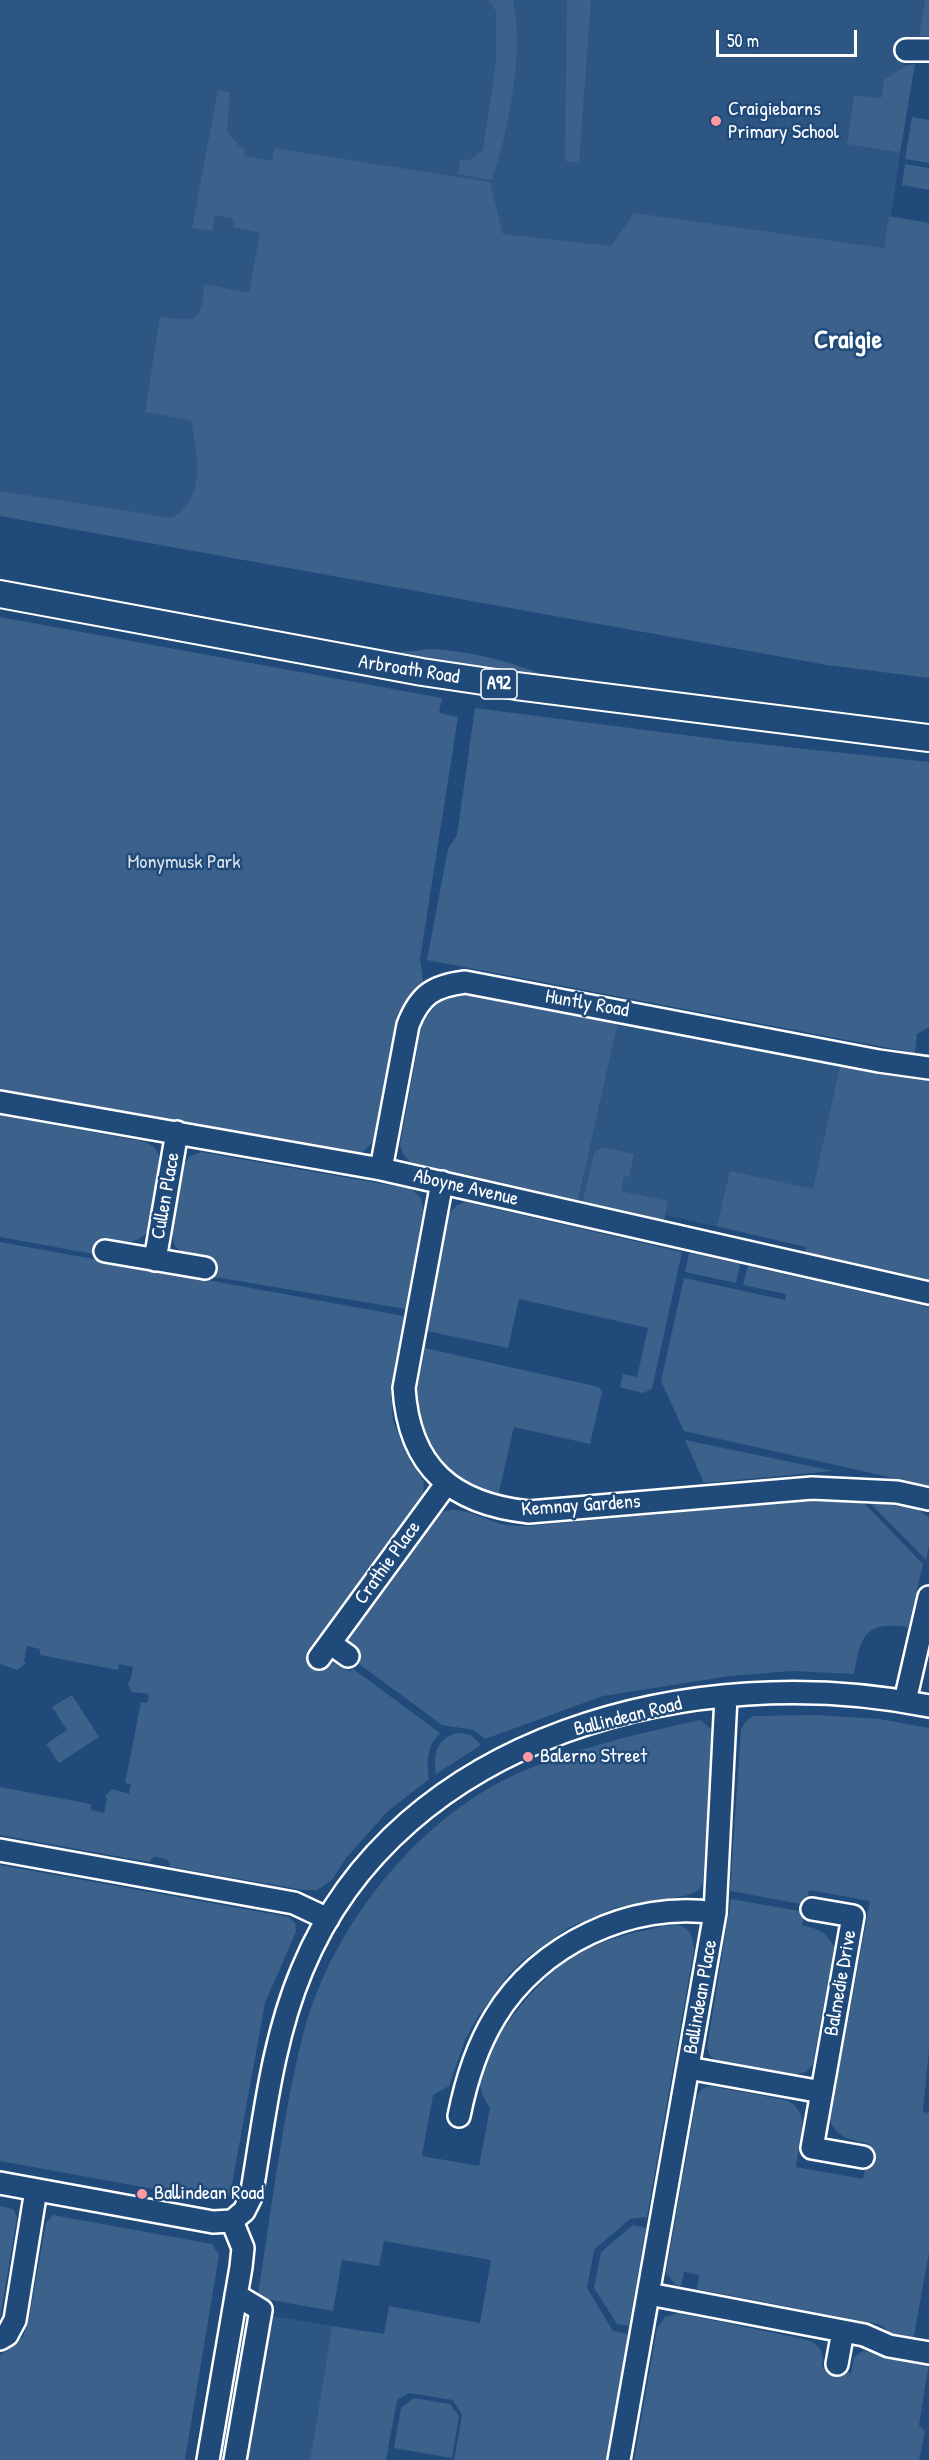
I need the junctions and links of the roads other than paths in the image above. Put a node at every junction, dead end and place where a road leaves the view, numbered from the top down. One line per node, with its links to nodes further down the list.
1 (906, 50): 2 (street)
2 (929, 50)
3 (0, 594): 4 (main road, Arbroath Road / A92)
4 (929, 738)
5 (929, 1068): 8 (street, Huntly Road)
6 (0, 1102): 7 (street, Aboyne Avenue)
7 (177, 1132): 8 (street, Aboyne Avenue); 11 (street, Cullen Place)
8 (381, 1169): 9 (street, Aboyne Avenue)
9 (442, 1182): 13 (street, Aboyne Avenue); 14 (street, Kemnay Gardens)
10 (105, 1251): 11 (street, Cullen Place)
11 (155, 1260): 12 (street, Cullen Place)
12 (205, 1268)
13 (929, 1293)
14 (447, 1483): 15 (street, Kemnay Gardens); 17 (street, Crathie Place)
15 (929, 1499)
16 (929, 1597): 19 (street)
17 (348, 1656)
18 (726, 1697): 19 (street, Ballindean Road); 23 (street, Ballindean Place); 24 (street, Ballindean Road)
19 (905, 1701): 20 (street, Ballindean Road)
20 (929, 1706)
21 (0, 1850): 24 (street)
22 (812, 1909): 26 (street, Balmedie Drive)
23 (716, 1913): 25 (street, Ballindean Place); 27 (street)
24 (328, 1919): 31 (street, Ballindean Road)
25 (688, 2068): 26 (street); 32 (street, Ballindean Place)
26 (822, 2092): 28 (street, Balmedie Drive)
27 (459, 2116)
28 (863, 2157)
29 (0, 2183): 30 (street)
30 (36, 2190): 31 (street); 35 (street)
31 (232, 2221): 33 (street)
32 (649, 2294): 34 (street); 40 (street, Ballindean Place)
33 (236, 2295): 38 (street); 39 (street)
34 (843, 2331): 36 (street); 37 (street)
35 (0, 2339)
36 (929, 2353)
37 (837, 2364)
38 (208, 2460)
39 (235, 2460)
40 (619, 2460)

